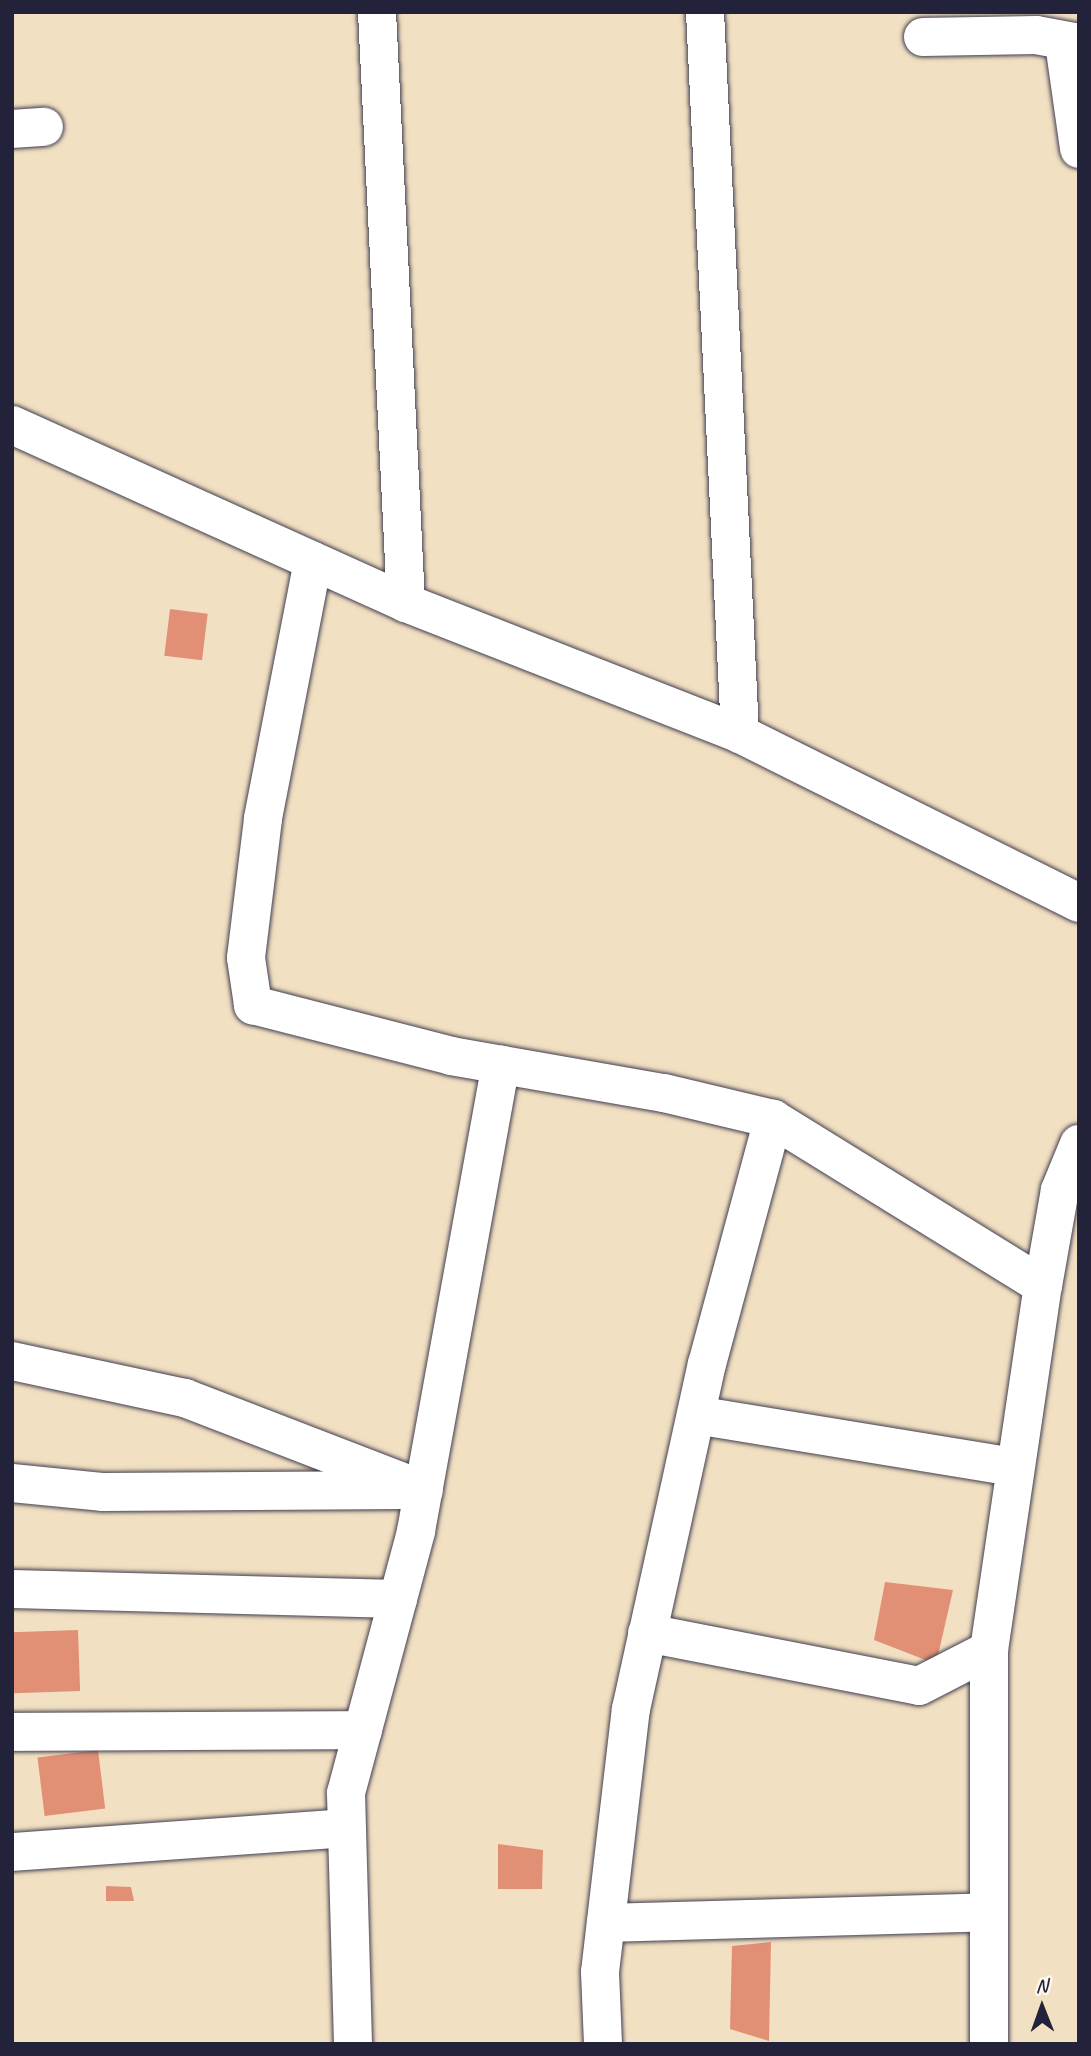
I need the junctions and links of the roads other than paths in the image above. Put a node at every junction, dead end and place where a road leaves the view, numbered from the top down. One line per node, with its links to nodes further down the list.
1 (377, 12): 8 (street)
2 (705, 12): 9 (street)
3 (923, 37): 4 (street)
4 (1071, 43): 5 (street)
5 (1079, 149)
6 (12, 425): 7 (street)
7 (313, 561): 8 (street); 11 (street)
8 (406, 603): 9 (street)
9 (740, 734): 10 (street)
10 (1079, 902)
11 (501, 1065): 12 (street); 19 (street)
12 (773, 1119): 14 (street); 16 (street)
13 (1079, 1144): 14 (street)
14 (1042, 1286): 17 (street)
15 (12, 1361): 19 (street)
16 (696, 1415): 17 (street); 22 (street)
17 (1015, 1467): 23 (street)
18 (12, 1483): 19 (street)
19 (424, 1490): 21 (street)
20 (12, 1589): 21 (street)
21 (398, 1599): 24 (street)
22 (648, 1633): 23 (street); 29 (street)
23 (989, 1650): 28 (street)
24 (363, 1730): 25 (street); 26 (street)
25 (12, 1732)
26 (346, 1828): 27 (street); 30 (street)
27 (12, 1852)
28 (989, 1912): 29 (street); 32 (street)
29 (606, 1923): 31 (street)
30 (353, 2044)
31 (603, 2044)
32 (989, 2044)

